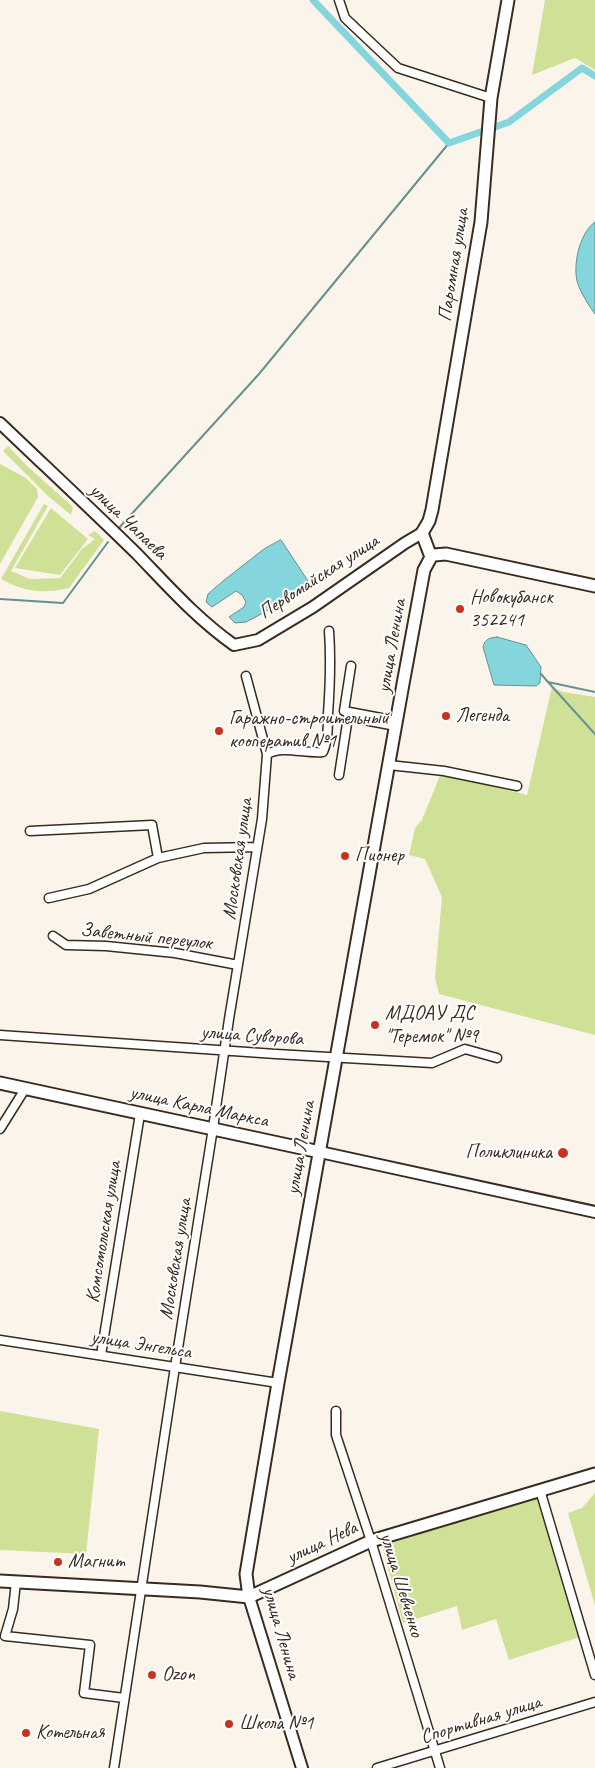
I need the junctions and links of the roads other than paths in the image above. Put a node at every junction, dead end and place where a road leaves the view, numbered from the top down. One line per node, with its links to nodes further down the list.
1 (339, 0): 3 (street)
2 (508, 0): 3 (main road, Паромная улица)
3 (491, 103): 5 (main road, Паромная улица)
4 (0, 423): 9 (street, улица Чапаева)
5 (422, 533): 6 (main road); 9 (street, Первомайская улица)
6 (431, 557): 7 (main road); 12 (main road, улица Ленина)
7 (595, 586)
8 (329, 631): 13 (street)
9 (234, 645)
10 (350, 666): 12 (street)
11 (246, 676): 13 (street, Московская улица)
12 (397, 724): 14 (main road, улица Ленина); 15 (street)
13 (267, 754): 18 (street, Московская улица)
14 (389, 765): 16 (street); 25 (main road, улица Ленина)
15 (339, 775)
16 (517, 786)
17 (30, 831): 19 (street)
18 (258, 847): 19 (street); 22 (street, Московская улица)
19 (158, 858): 20 (street)
20 (49, 898)
21 (53, 936): 22 (street, Заветный переулок)
22 (238, 965): 24 (street, Московская улица)
23 (0, 1035): 24 (street, улица Суворова)
24 (225, 1050): 25 (street, улица Суворова); 31 (street, Московская улица)
25 (335, 1058): 26 (street, улица Суворова); 32 (main road, улица Ленина)
26 (497, 1058)
27 (0, 1083): 28 (main road, улица Карла Маркса)
28 (25, 1089): 29 (main road, улица Карла Маркса); 30 (street)
29 (140, 1114): 31 (main road, улица Карла Маркса); 35 (street, Комсомольская улица)
30 (0, 1128)
31 (213, 1128): 32 (main road, улица Карла Маркса); 36 (street, Московская улица)
32 (320, 1152): 33 (street, улица Карла Маркса); 37 (main road, улица Ленина)
33 (595, 1212)
34 (0, 1340): 35 (street, улица Энгельса)
35 (101, 1355): 36 (street, улица Энгельса)
36 (175, 1367): 37 (street, улица Энгельса); 44 (street, Московская улица)
37 (278, 1383): 45 (main road, улица Ленина)
38 (336, 1411): 41 (street, улица Шевченко)
39 (595, 1474): 40 (main road, улица Нева)
40 (540, 1490): 41 (main road, улица Нева); 46 (street)
41 (371, 1541): 45 (main road, улица Нева); 49 (street, улица Шевченко)
42 (0, 1581): 43 (main road)
43 (16, 1582): 44 (main road); 47 (street)
44 (142, 1590): 45 (main road); 47 (street, Московская улица)
45 (249, 1597): 51 (street, улица Ленина)
46 (595, 1675)
47 (124, 1698): 50 (street, Московская улица)
48 (595, 1702): 49 (street, Спортивная улица)
49 (435, 1751): 52 (street, Спортивная улица); 53 (street, улица Шевченко)
50 (114, 1768)
51 (302, 1768)
52 (377, 1768)
53 (440, 1768)

